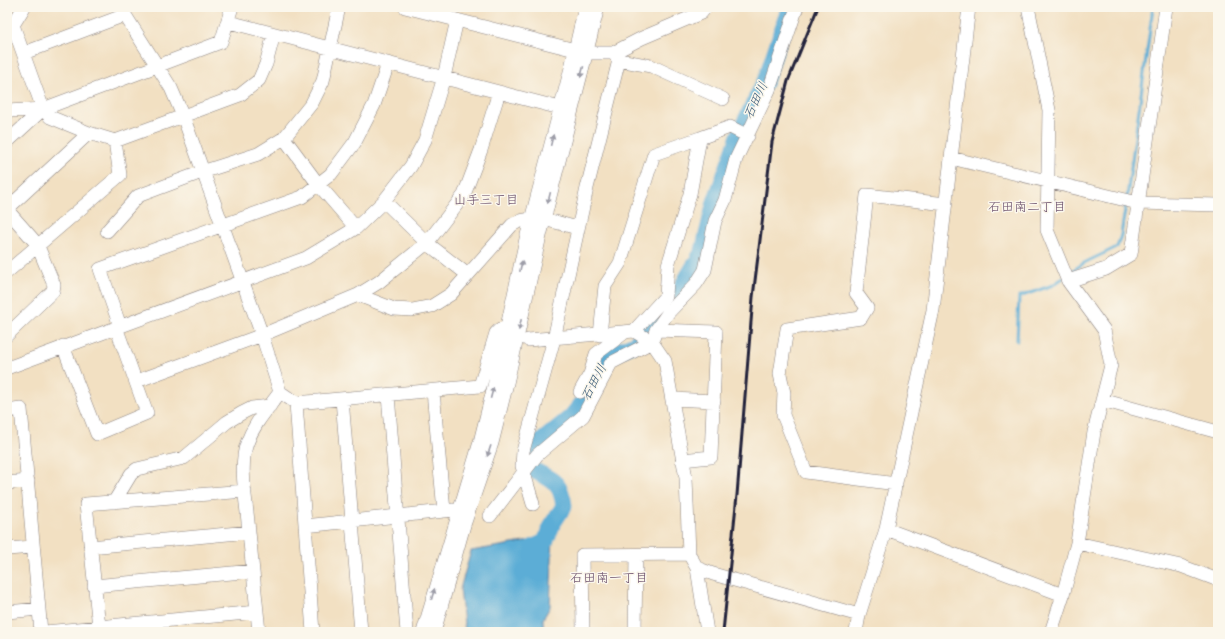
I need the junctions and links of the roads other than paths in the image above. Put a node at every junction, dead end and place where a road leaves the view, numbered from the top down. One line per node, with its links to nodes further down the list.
1 (24, 7): 19 (street)
2 (232, 7): 15 (street)
3 (339, 7): 17 (street)
4 (405, 7): 13 (street)
5 (585, 7): 18 (street)
6 (598, 7): 18 (street)
7 (706, 7): 20 (street)
8 (797, 7): 31 (street)
9 (969, 7): 36 (street)
10 (1028, 7): 38 (street)
11 (1166, 7): 41 (street)
12 (125, 11): 19 (street); 22 (street)
13 (437, 11): 14 (street)
14 (457, 20): 18 (street); 23 (street)
15 (228, 22): 16 (street); 22 (street)
16 (274, 34): 17 (street); 29 (street)
17 (331, 49): 21 (street); 32 (street)
18 (581, 52): 20 (street); 26 (street); 45 (street, one-way to 45)
19 (24, 53): 27 (street)
20 (616, 56): 25 (street); 48 (street)
21 (388, 64): 23 (street); 39 (street)
22 (155, 66): 27 (street); 29 (street)
23 (444, 77): 24 (street); 40 (street)
24 (499, 92): 26 (street); 50 (street)
25 (723, 99)
26 (560, 108): 45 (street, one-way to 26)
27 (42, 109): 28 (street); 30 (street); 35 (street)
28 (7, 111)
29 (183, 116): 34 (street); 37 (street)
30 (89, 133): 34 (street); 44 (street)
31 (748, 136): 33 (street); 58 (street)
32 (284, 138): 37 (street); 39 (street)
33 (700, 138): 57 (street); 62 (street)
34 (115, 141): 51 (street)
35 (7, 142)
36 (951, 158): 38 (street); 42 (street)
37 (202, 172): 46 (street); 49 (street)
38 (1048, 181): 41 (street); 54 (street)
39 (318, 184): 46 (street); 47 (street)
40 (384, 200): 47 (street); 50 (street)
41 (1138, 203): 43 (street); 54 (street)
42 (946, 204): 87 (street); 87 (street)
43 (1218, 205)
44 (7, 210): 51 (street)
45 (538, 219): 48 (street); 53 (street); 60 (street, one-way to 45); 122 (street, one-way to 122)
46 (222, 225): 55 (street); 59 (street)
47 (356, 228): 55 (street)
48 (578, 228): 66 (street)
49 (107, 231)
50 (427, 243): 53 (street); 56 (street)
51 (37, 244): 52 (street); 63 (street)
52 (7, 272)
53 (468, 275): 56 (street)
54 (1068, 281): 77 (street)
55 (243, 282): 59 (street); 64 (street)
56 (358, 295): 64 (street)
57 (666, 296): 58 (street); 61 (street)
58 (668, 313): 65 (street)
59 (118, 326): 68 (street); 70 (street)
60 (506, 328): 71 (street); 92 (street, one-way to 60)
61 (630, 332): 62 (street); 65 (street); 73 (street)
62 (600, 334): 66 (street)
63 (7, 335)
64 (262, 335): 70 (street); 72 (street)
65 (654, 336): 75 (street); 78 (street); 84 (street)
66 (554, 339): 67 (street); 84 (street)
67 (528, 340)
68 (63, 346): 69 (street); 70 (street)
69 (7, 368)
70 (137, 381)
71 (433, 391): 74 (street); 91 (street)
72 (280, 392): 79 (street); 80 (street)
73 (580, 392)
74 (388, 395): 76 (street); 93 (street)
75 (672, 398): 78 (street); 83 (street)
76 (342, 399): 79 (street); 95 (street)
77 (1102, 400): 82 (street); 99 (street)
78 (714, 401): 83 (street)
79 (296, 403): 96 (street)
80 (270, 406): 88 (street); 89 (street)
81 (7, 411): 85 (street)
82 (1218, 432)
83 (682, 460): 103 (street)
84 (524, 470): 90 (street); 94 (street)
85 (28, 482): 86 (street); 100 (street)
86 (7, 483)
87 (896, 484): 97 (street)
88 (245, 491): 89 (street); 98 (street)
89 (114, 502): 101 (street)
90 (532, 504)
91 (444, 511): 92 (street); 93 (street)
92 (459, 511): 121 (street, one-way to 92)
93 (398, 516): 95 (street); 120 (street)
94 (490, 516)
95 (352, 521): 96 (street); 119 (street)
96 (305, 526): 118 (street)
97 (886, 528): 109 (street); 113 (street)
98 (249, 532): 101 (street); 106 (street)
99 (1077, 543): 107 (street); 109 (street)
100 (33, 547): 102 (street); 110 (street)
101 (90, 547): 108 (street)
102 (7, 549)
103 (690, 554): 104 (street); 105 (street)
104 (636, 556): 123 (street); 124 (street)
105 (697, 568): 113 (street); 125 (street)
106 (253, 571): 108 (street); 112 (street)
107 (1218, 580)
108 (94, 586): 114 (street)
109 (1063, 596): 127 (street)
110 (39, 609): 111 (street); 115 (street)
111 (7, 612)
112 (257, 612): 114 (street); 117 (street)
113 (859, 615): 126 (street)
114 (99, 627): 116 (street)
115 (41, 632)
116 (45, 632)
117 (259, 632)
118 (313, 632)
119 (361, 632)
120 (407, 632)
121 (423, 632)
122 (434, 632)
123 (583, 632)
124 (635, 632)
125 (706, 632)
126 (856, 632)
127 (1051, 632)

